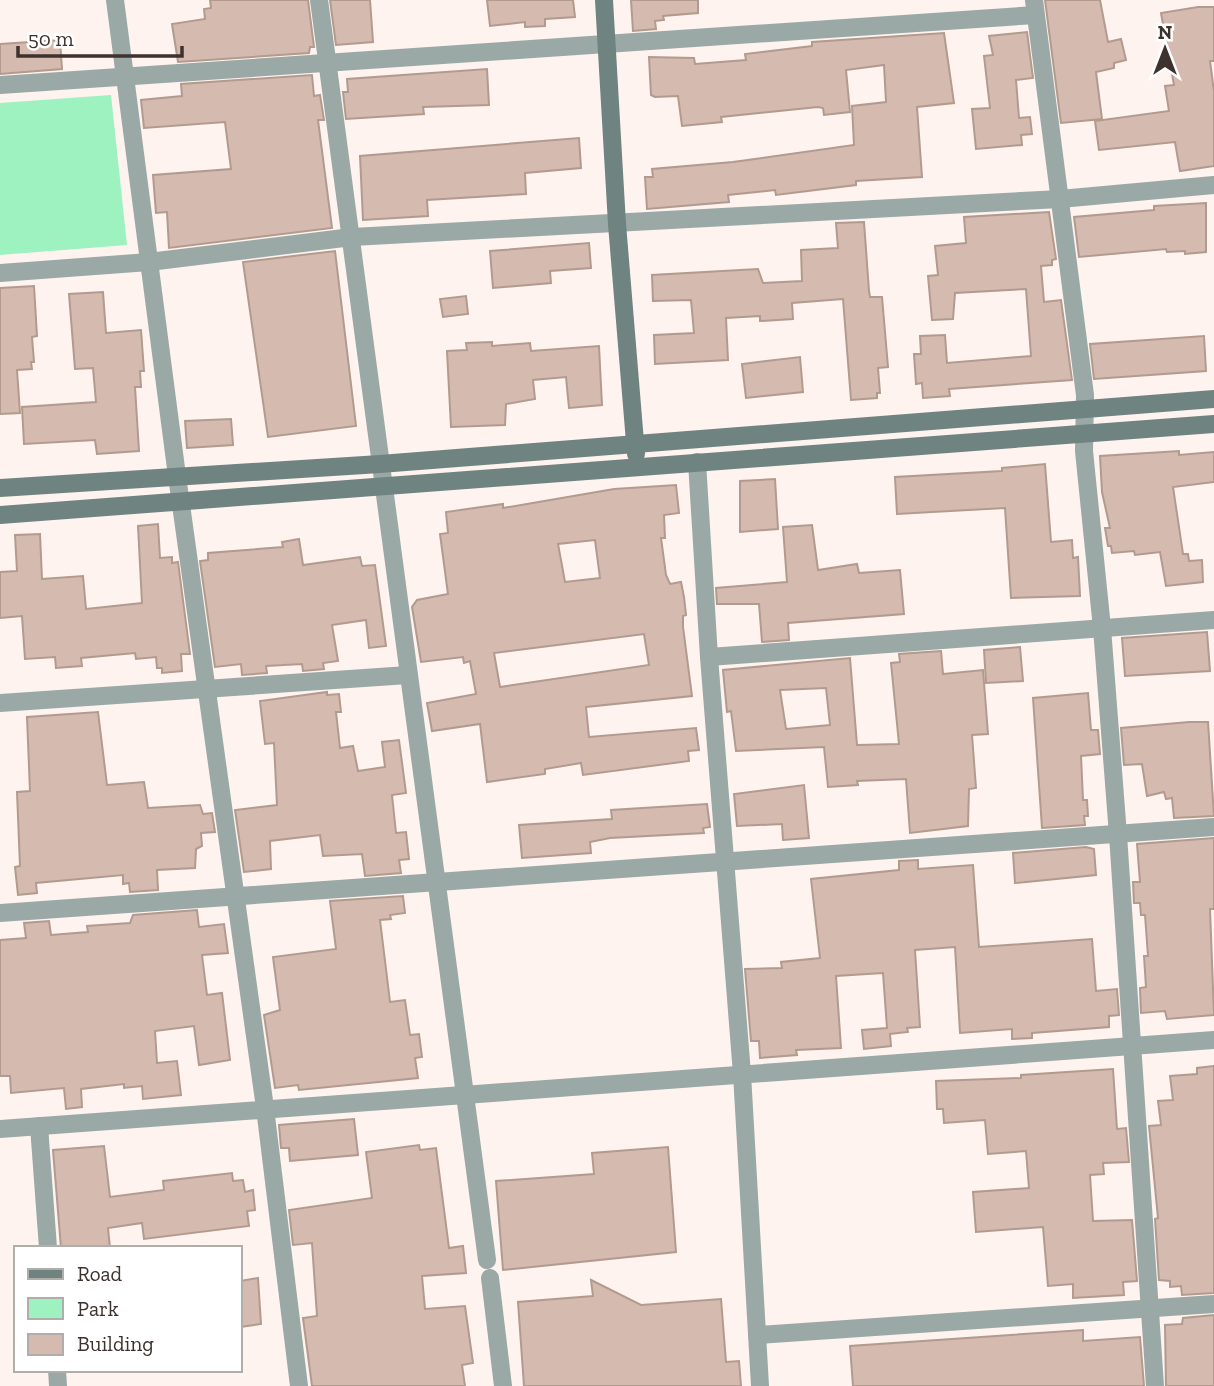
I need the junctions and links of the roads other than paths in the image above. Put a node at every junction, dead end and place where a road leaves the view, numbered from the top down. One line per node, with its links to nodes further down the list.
1 (115, 0): 7 (street)
2 (318, 0): 6 (street)
3 (604, 0): 5 (street)
4 (1035, 7): 5 (street); 10 (street)
5 (606, 44): 6 (street); 11 (street)
6 (328, 63): 7 (street); 12 (street)
7 (125, 75): 8 (street); 13 (street)
8 (0, 85)
9 (1214, 185): 10 (street)
10 (1060, 199): 11 (street); 16 (street)
11 (617, 224): 12 (street); 19 (street)
12 (352, 237): 13 (street); 21 (street)
13 (149, 262): 14 (street); 23 (street)
14 (0, 273)
15 (1214, 399): 16 (street)
16 (1084, 408): 18 (street); 19 (street)
17 (1214, 424): 18 (street)
18 (1083, 434): 20 (street); 29 (street)
19 (635, 442): 21 (street); 22 (street)
20 (697, 462): 22 (street); 30 (street)
21 (380, 464): 23 (street); 25 (street)
22 (637, 466): 25 (street)
23 (177, 476): 24 (street); 26 (street)
24 (0, 488)
25 (383, 488): 26 (street); 31 (street)
26 (182, 500): 27 (street); 32 (street)
27 (0, 515)
28 (1214, 620): 29 (street)
29 (1102, 628): 30 (street); 35 (street)
30 (709, 657): 36 (street)
31 (408, 675): 32 (street); 37 (street)
32 (209, 688): 33 (street); 38 (street)
33 (0, 704)
34 (1214, 827): 35 (street)
35 (1118, 835): 36 (street); 41 (street)
36 (726, 861): 37 (street); 42 (street)
37 (438, 882): 38 (street); 43 (street)
38 (235, 895): 39 (street); 44 (street)
39 (0, 913)
40 (1214, 1040): 41 (street)
41 (1133, 1046): 42 (street); 49 (street)
42 (742, 1074): 43 (street); 50 (street)
43 (465, 1093): 44 (street); 52 (street)
44 (265, 1108): 45 (street); 51 (street)
45 (39, 1126): 46 (street); 47 (street)
46 (0, 1129)
47 (48, 1246)
48 (1214, 1304): 49 (street)
49 (1148, 1309): 50 (street); 54 (street)
50 (757, 1335): 53 (street)
51 (299, 1386)
52 (503, 1386)
53 (760, 1386)
54 (1155, 1386)

